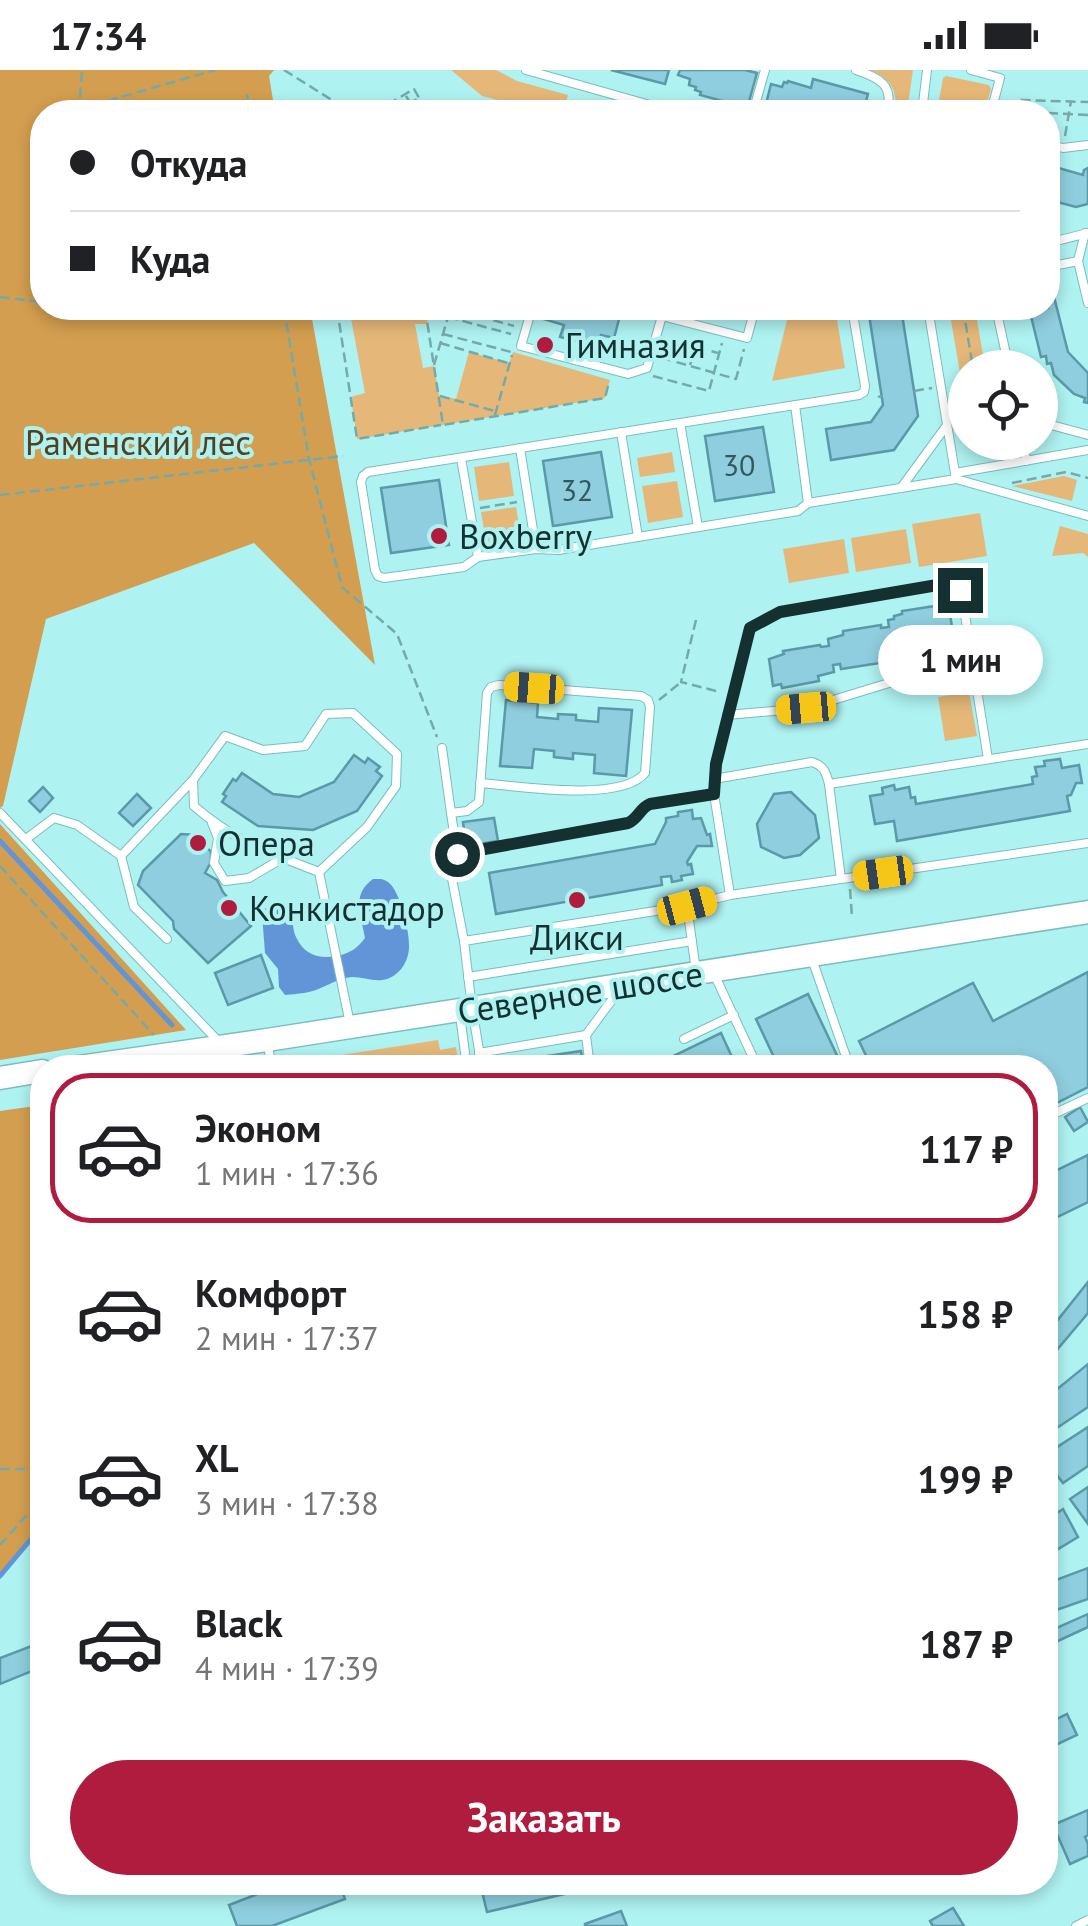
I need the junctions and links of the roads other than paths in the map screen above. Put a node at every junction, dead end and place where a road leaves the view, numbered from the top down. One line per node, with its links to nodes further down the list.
1 (526, 70): 7 (lane)
2 (765, 70): 8 (lane)
3 (856, 70): 9 (lane)
4 (927, 70): 10 (lane)
5 (971, 70): 6 (lane)
6 (1004, 74): 11 (lane)
7 (635, 100)
8 (757, 100)
9 (888, 100)
10 (923, 100)
11 (994, 100)
12 (1088, 145): 13 (lane)
13 (1060, 147)
14 (1087, 233): 15 (lane); 16 (lane)
15 (1060, 240)
16 (1078, 261): 17 (lane); 18 (lane)
17 (1060, 265)
18 (1088, 302)
19 (529, 320): 20 (lane)
20 (661, 320)
21 (678, 320): 22 (lane)
22 (751, 320)
23 (854, 320): 27 (lane)
24 (930, 320): 29 (lane)
25 (998, 320): 26 (lane)
26 (1004, 350)
27 (794, 405): 28 (lane); 39 (lane)
28 (680, 423): 31 (lane); 41 (lane)
29 (947, 426): 37 (lane); 38 (lane)
30 (1058, 427): 32 (lane)
31 (621, 432): 33 (lane); 42 (lane)
32 (1088, 435)
33 (520, 448): 35 (lane); 43 (lane)
34 (1088, 450): 36 (lane)
35 (461, 458): 44 (lane); 44 (lane)
36 (1026, 461): 37 (lane)
37 (956, 476): 38 (lane); 40 (lane)
38 (901, 488): 39 (lane)
39 (808, 503): 41 (lane)
40 (1088, 516)
41 (698, 527): 42 (lane)
42 (638, 537): 43 (lane)
43 (536, 549): 44 (lane)
44 (478, 557)
45 (971, 658): 46 (lane); 46 (lane); 49 (lane)
46 (727, 715): 50 (lane)
47 (1088, 744): 49 (lane)
48 (442, 748): 56 (lane)
49 (988, 759): 53 (lane)
50 (714, 779): 53 (lane); 54 (lane)
51 (193, 780): 57 (lane); 61 (lane); 63 (lane)
52 (480, 784): 52 (lane); 56 (lane)
53 (828, 784): 64 (lane)
54 (714, 794): 60 (lane); 65 (lane)
55 (0, 812): 58 (lane)
56 (451, 813): 60 (lane)
57 (210, 820): 62 (lane); 62 (lane)
58 (26, 839): 61 (lane); 81 (lane)
59 (1088, 843): 64 (lane)
60 (457, 854): 69 (lane)
61 (122, 856): 68 (lane)
62 (283, 858): 63 (lane)
63 (319, 872): 77 (lane)
64 (845, 879): 65 (lane)
65 (730, 895): 66 (lane)
66 (687, 906): 69 (lane); 70 (lane)
67 (1088, 912): 71 (main road, Северное шоссе)
68 (168, 939)
69 (464, 941): 73 (lane)
70 (692, 941): 72 (lane); 73 (lane)
71 (811, 957): 72 (main road, Северное шоссе); 88 (lane)
72 (705, 973): 74 (main road, Северное шоссе); 76 (lane)
73 (468, 976): 75 (lane)
74 (622, 986): 75 (main road, Северное шоссе); 78 (lane)
75 (465, 1009): 77 (main road, Северное шоссе); 82 (lane); 85 (lane)
76 (734, 1015): 79 (lane); 87 (lane)
77 (350, 1027): 80 (main road, Северное шоссе)
78 (586, 1035): 82 (lane); 86 (lane)
79 (684, 1038)
80 (267, 1040): 81 (main road, Северное шоссе); 84 (lane)
81 (223, 1046): 83 (main road, Северное шоссе)
82 (479, 1053)
83 (161, 1055)
84 (269, 1055)
85 (467, 1055)
86 (588, 1055)
87 (752, 1055)
88 (845, 1055)
89 (30, 1074): 90 (main road)
90 (0, 1078)
91 (1088, 1098): 92 (lane)
92 (1058, 1112)
93 (1088, 1920): 94 (lane)
94 (1076, 1926)

